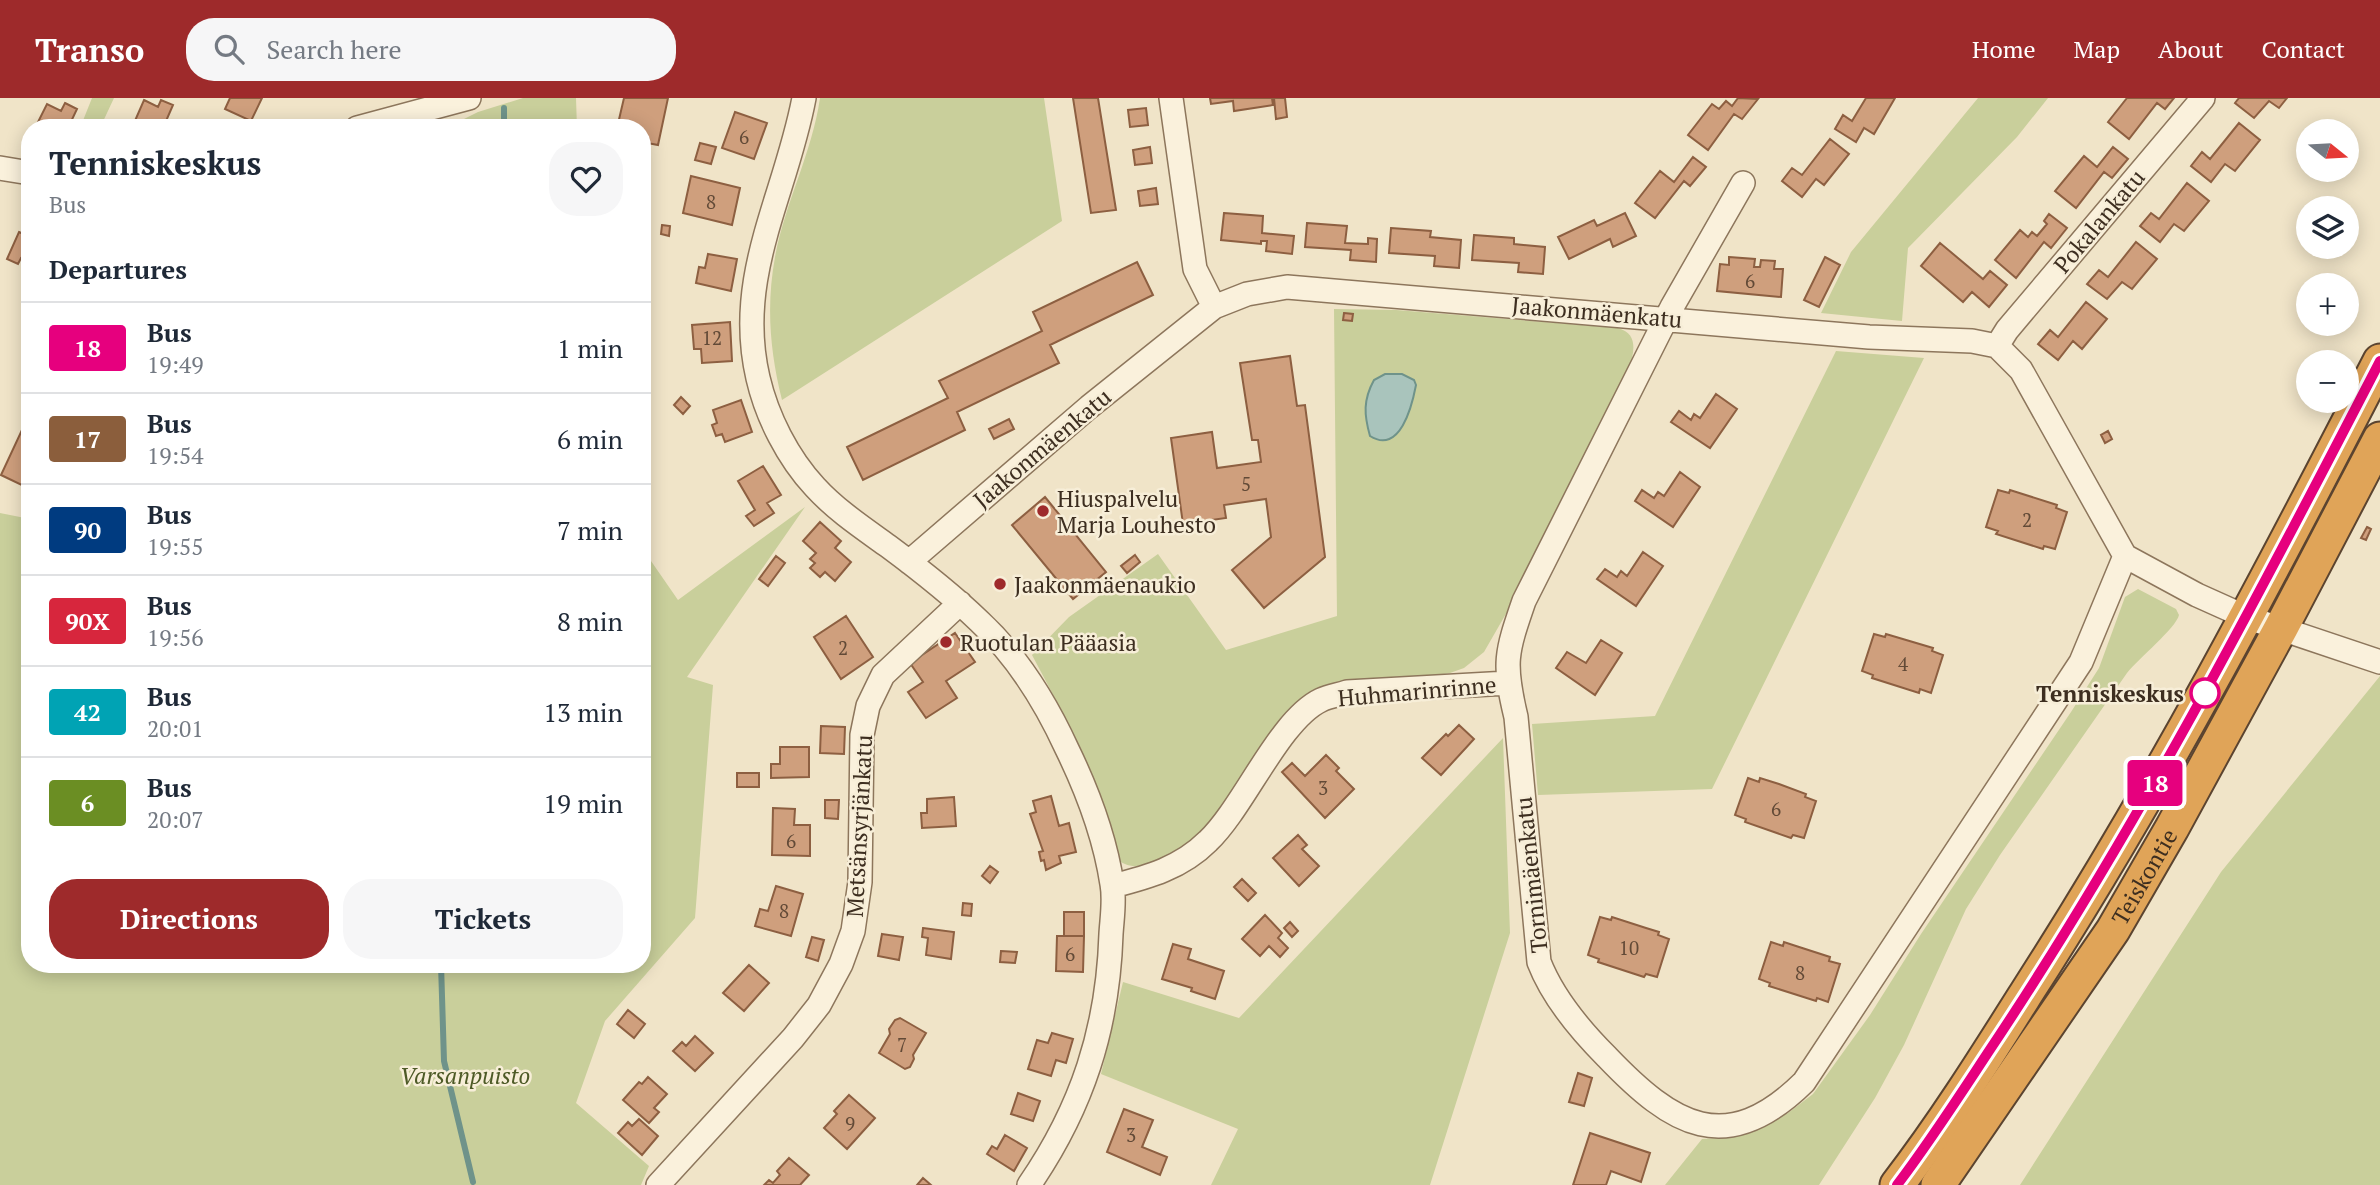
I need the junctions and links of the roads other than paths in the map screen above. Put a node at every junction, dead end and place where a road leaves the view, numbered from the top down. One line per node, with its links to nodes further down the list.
1 (468, 98): 5 (street)
2 (804, 98): 15 (street)
3 (1171, 98): 9 (street)
4 (2203, 98): 11 (street, Pokalankatu)
5 (390, 119)
6 (0, 168): 7 (street)
7 (21, 172)
8 (1743, 183): 10 (street, Tornimäenkatu)
9 (1214, 307): 10 (street, Jaakonmäenkatu); 15 (street, Jaakonmäenkatu)
10 (1667, 318): 11 (street, Jaakonmäenkatu); 20 (street, Tornimäenkatu)
11 (1997, 346): 14 (street)
12 (2380, 360): 17 (highway, Teiskontie)
13 (2380, 439): 18 (highway, Teiskontie)
14 (2125, 556): 17 (street); 20 (street, Tornimäenkatu)
15 (909, 562): 16 (street)
16 (960, 603): 21 (street); 22 (street, Metsänsyrjänkatu)
17 (2246, 617): 18 (street); 24 (highway, Teiskontie)
18 (2281, 628): 19 (street); 25 (highway, Teiskontie)
19 (2380, 662)
20 (1508, 683): 21 (street, Huhmarinrinne)
21 (1113, 886): 23 (street)
22 (658, 1185)
23 (1028, 1185)
24 (1897, 1185)
25 (1938, 1185)

